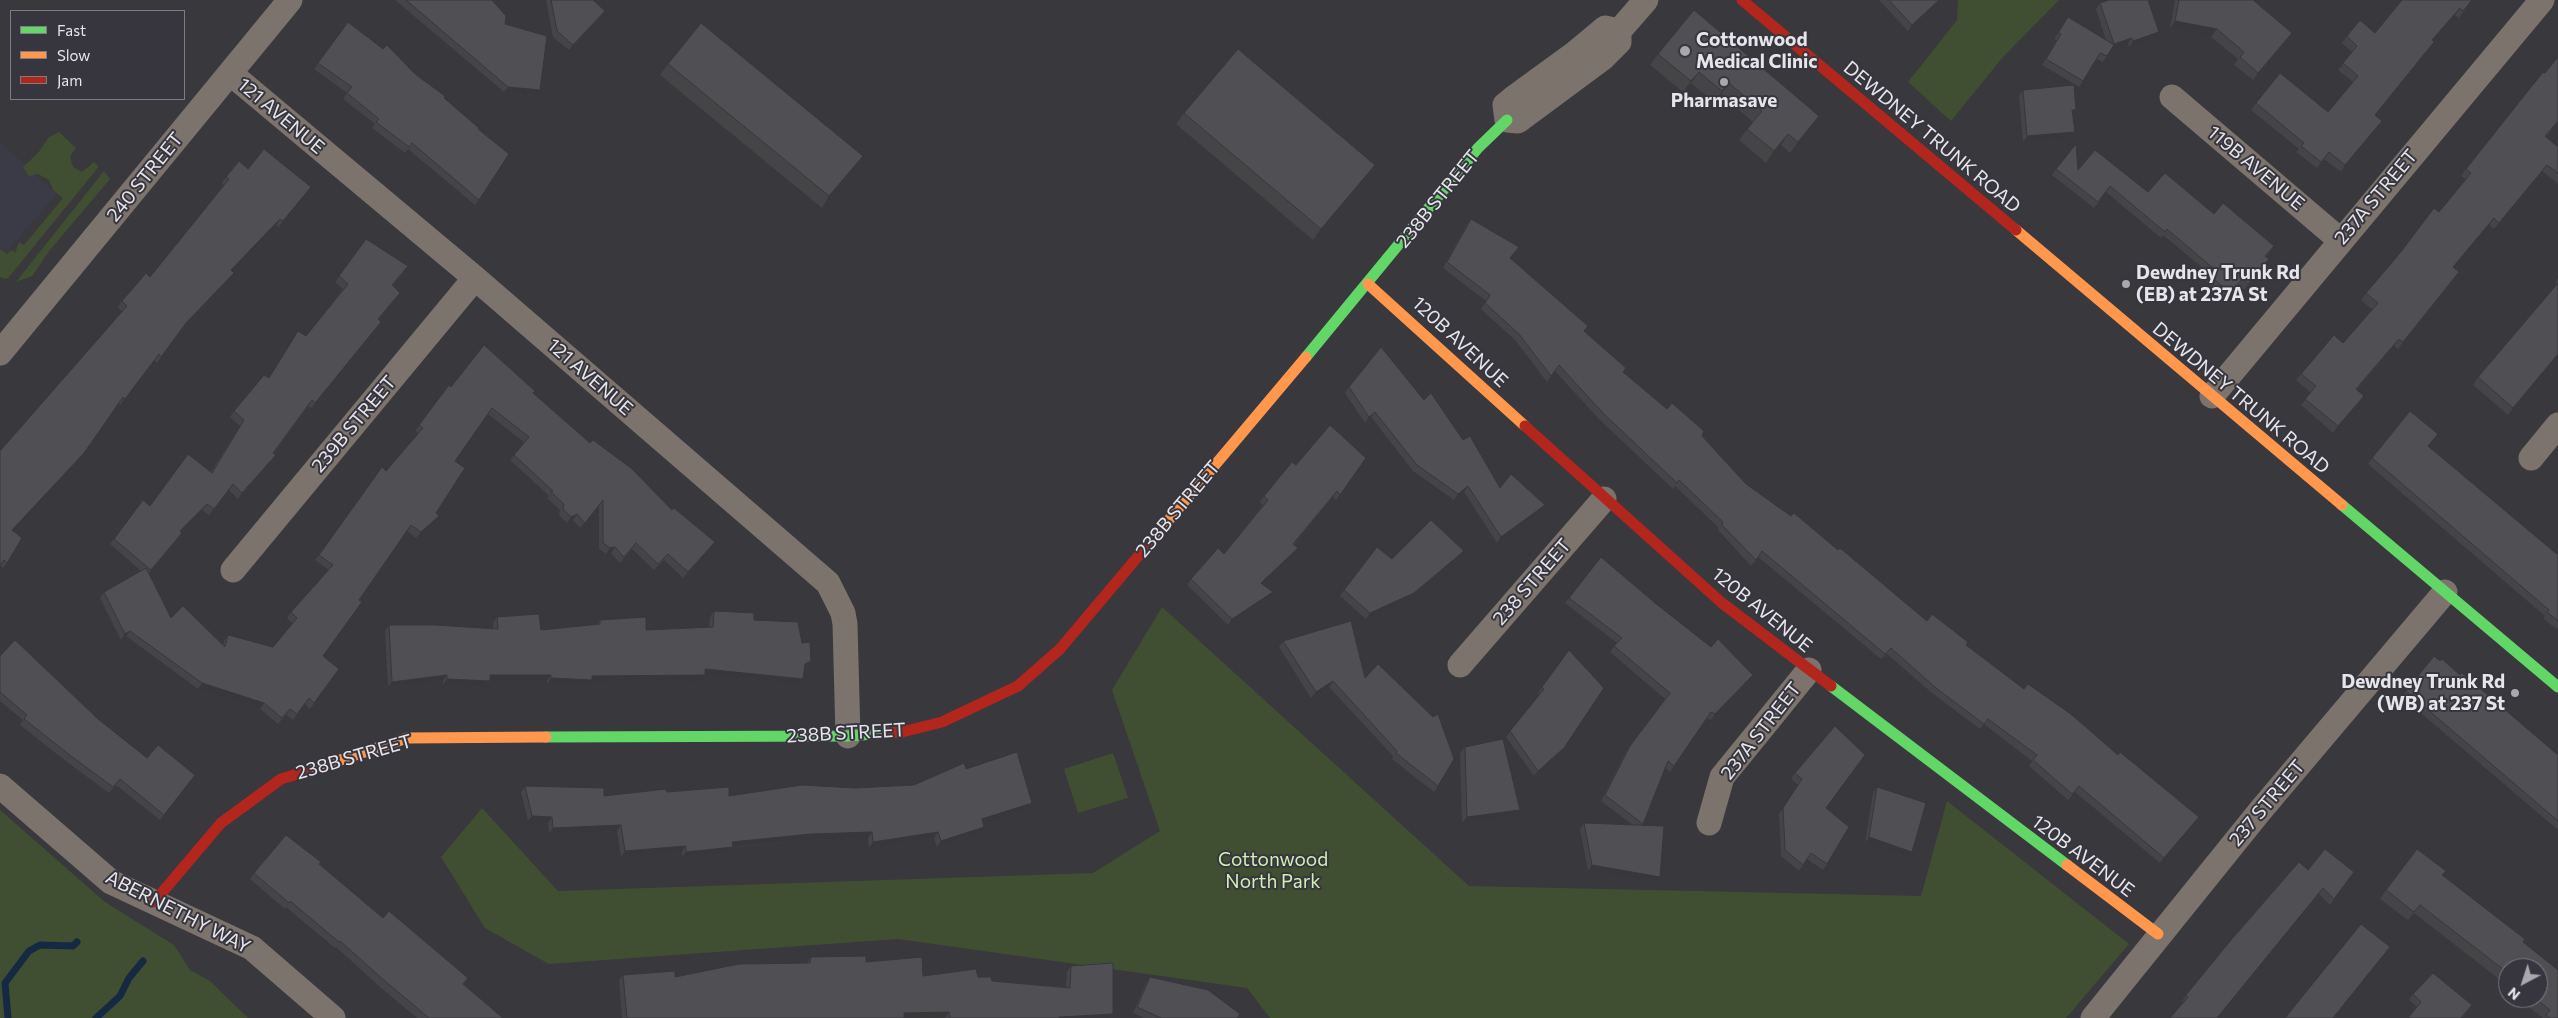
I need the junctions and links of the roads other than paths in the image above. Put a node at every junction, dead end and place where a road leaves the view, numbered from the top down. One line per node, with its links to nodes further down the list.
1 (290, 0): 5 (street, 240 STREET)
2 (1646, 0): 7 (street, 238B STREET)
3 (1742, 0): 12 (street, DEWDNEY TRUNK ROAD)
4 (2542, 0): 8 (street, 237A STREET)
5 (230, 73): 9 (street, 121 AVENUE); 11 (street, 240 STREET)
6 (2172, 96): 8 (street, 119B AVENUE)
7 (1507, 120): 10 (street, 238B STREET)
8 (2340, 240): 12 (street, 237A STREET)
9 (475, 278): 16 (street, 239B STREET); 21 (street, 121 AVENUE)
10 (1368, 284): 15 (street, 120B AVENUE); 21 (street, 238B STREET)
11 (0, 353)
12 (2212, 396): 17 (street, DEWDNEY TRUNK ROAD)
13 (2558, 425): 14 (street)
14 (2531, 458)
15 (1604, 499): 18 (street, 238 STREET); 19 (street, 120B AVENUE)
16 (233, 570)
17 (2445, 592): 20 (street, DEWDNEY TRUNK ROAD); 25 (street, 237 STREET)
18 (1460, 665)
19 (1809, 670): 23 (street, 237A STREET); 25 (street, 120B AVENUE)
20 (2558, 687)
21 (848, 736): 24 (street, 238B STREET)
22 (0, 786): 24 (street, ABERNETHY WAY)
23 (1709, 823)
24 (154, 902): 26 (street, ABERNETHY WAY)
25 (2158, 934): 27 (street, 237 STREET)
26 (333, 1018)
27 (2093, 1018)

